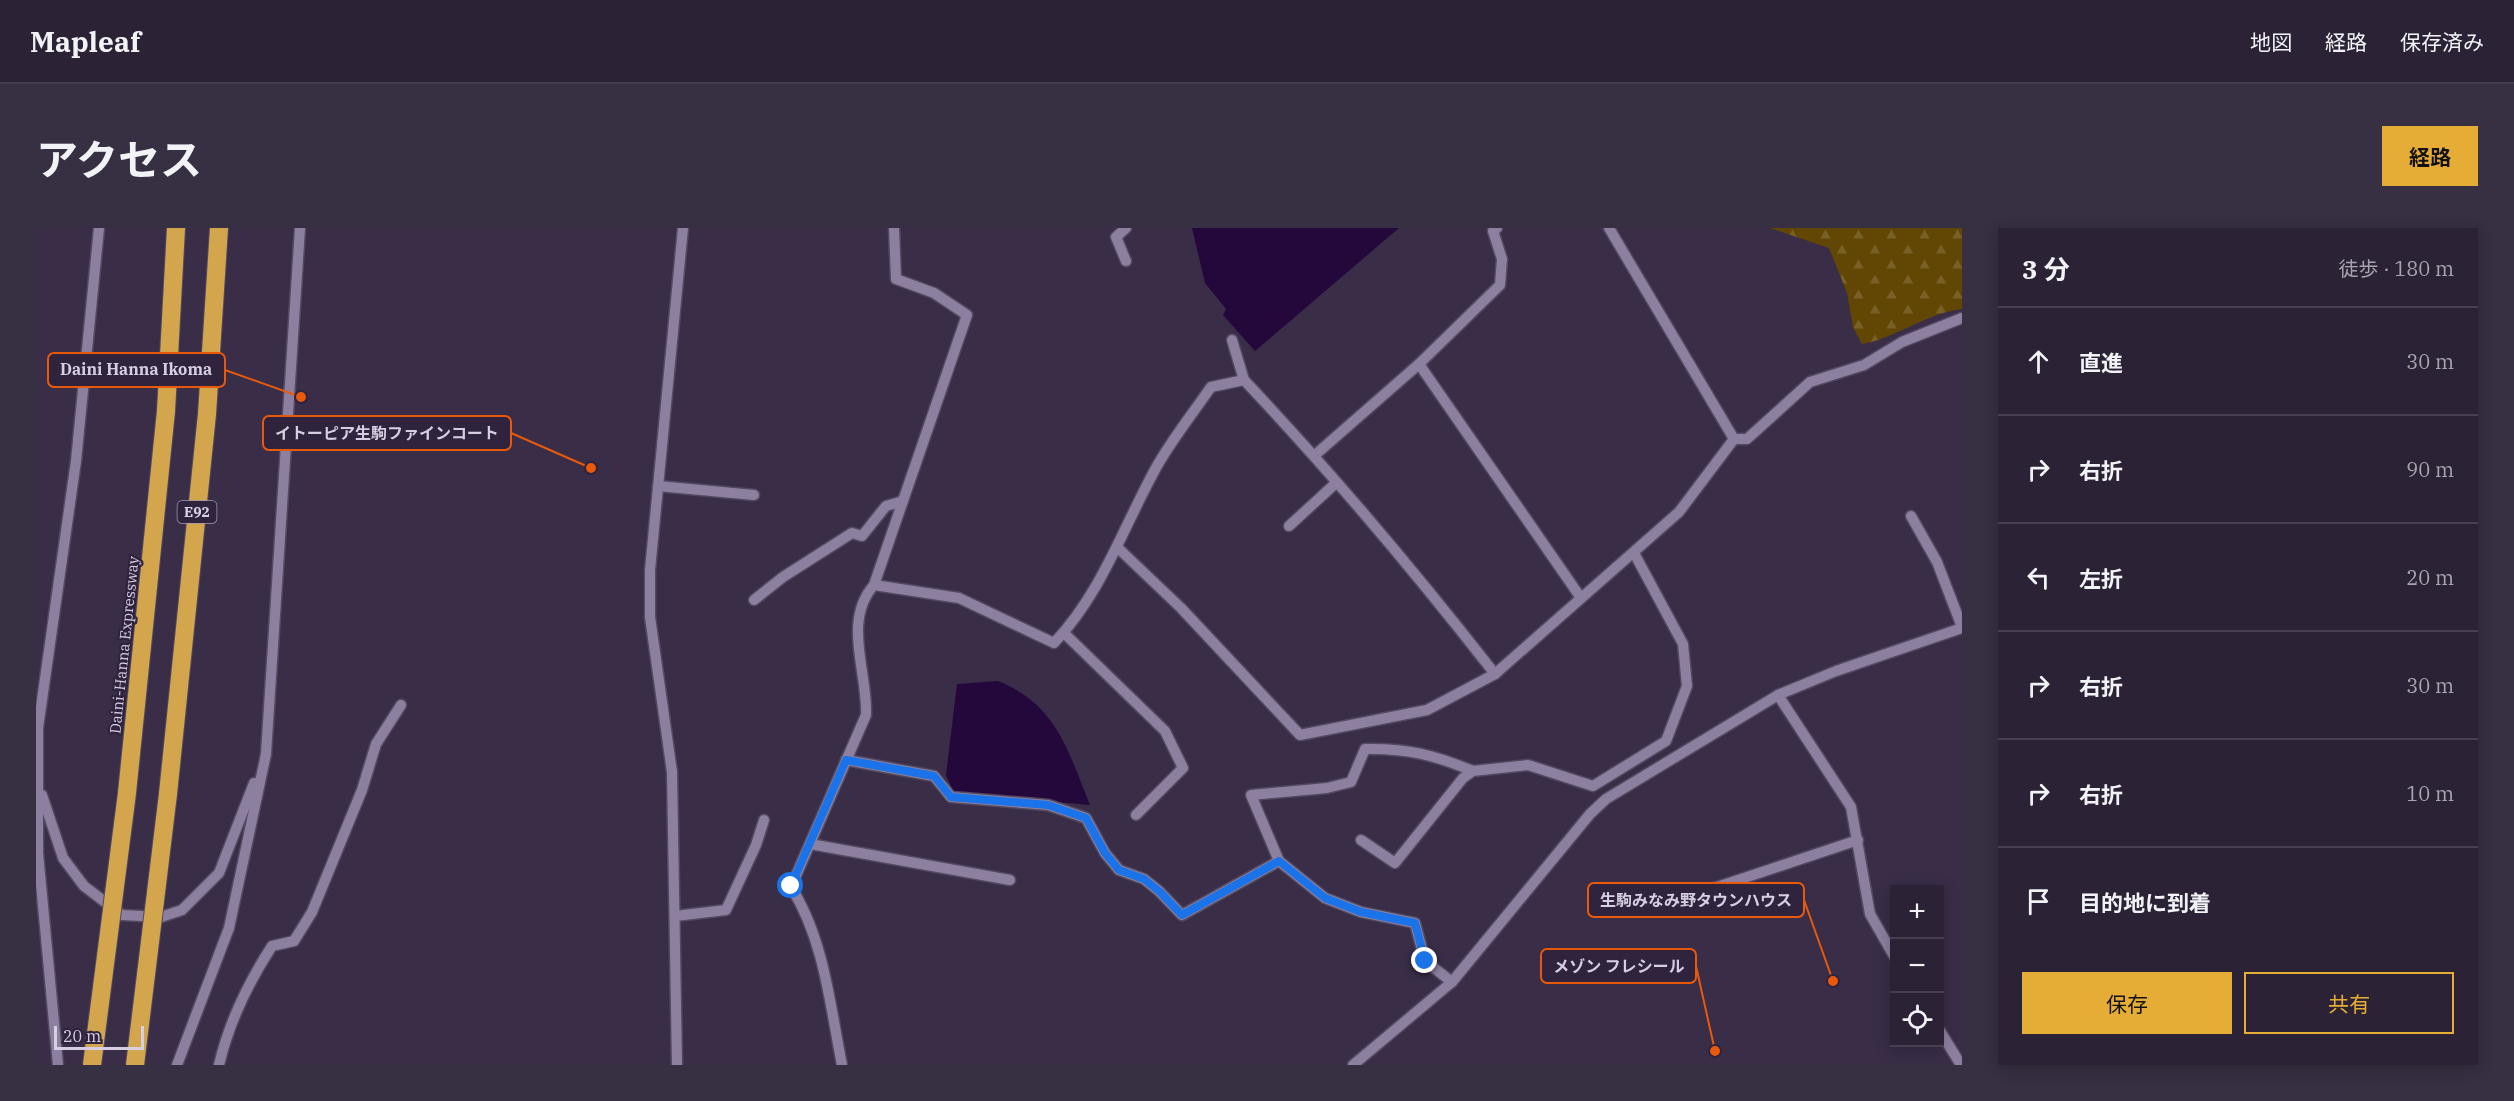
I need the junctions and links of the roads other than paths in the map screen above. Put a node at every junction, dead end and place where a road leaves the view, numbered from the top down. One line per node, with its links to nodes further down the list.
1 (99, 228): 38 (street)
2 (176, 228): 52 (highway, Daini-Hanna Expressway / E92, bridge)
3 (219, 228): 53 (highway, E92, bridge)
4 (300, 228): 33 (street)
5 (683, 228): 18 (street)
6 (894, 228): 20 (street)
7 (1126, 228): 10 (street)
8 (1497, 228): 13 (street)
9 (1609, 228): 15 (street)
10 (1126, 261)
11 (1962, 318): 15 (street)
12 (1232, 340): 14 (street)
13 (1419, 364): 16 (street); 26 (street)
14 (1244, 380): 16 (street); 23 (street)
15 (1734, 439): 24 (street)
16 (1316, 455): 17 (street)
17 (1336, 483): 22 (street); 30 (street)
18 (658, 486): 19 (street); 47 (street)
19 (754, 495)
20 (903, 501): 25 (street); 27 (street)
21 (1911, 516): 28 (street)
22 (1289, 526)
23 (1118, 548): 29 (street); 30 (street)
24 (1634, 553): 26 (street); 34 (street)
25 (873, 585): 29 (street); 35 (street)
26 (1581, 598): 30 (street)
27 (754, 600)
28 (1962, 628): 31 (street)
29 (1064, 633): 39 (street)
30 (1495, 674)
31 (1778, 695): 36 (street); 42 (street)
32 (401, 705): 55 (street)
33 (266, 754): 38 (street); 54 (street)
34 (1644, 755): 36 (street); 37 (street)
35 (846, 760): 43 (street); 44 (street)
36 (1653, 770): 49 (street)
37 (1473, 771): 41 (street); 44 (street)
38 (38, 785): 51 (street)
39 (1136, 815)
40 (764, 820): 47 (street)
41 (1361, 840)
42 (1858, 840): 46 (street); 48 (street)
43 (810, 844): 45 (street); 57 (street)
44 (1279, 861): 49 (street)
45 (1010, 880)
46 (1666, 904)
47 (675, 916): 56 (street)
48 (1890, 949)
49 (1452, 982): 58 (street)
50 (1944, 1037): 59 (street)
51 (58, 1065)
52 (92, 1065)
53 (135, 1065)
54 (177, 1065)
55 (219, 1065)
56 (678, 1065)
57 (842, 1065)
58 (1353, 1065)
59 (1961, 1065)

